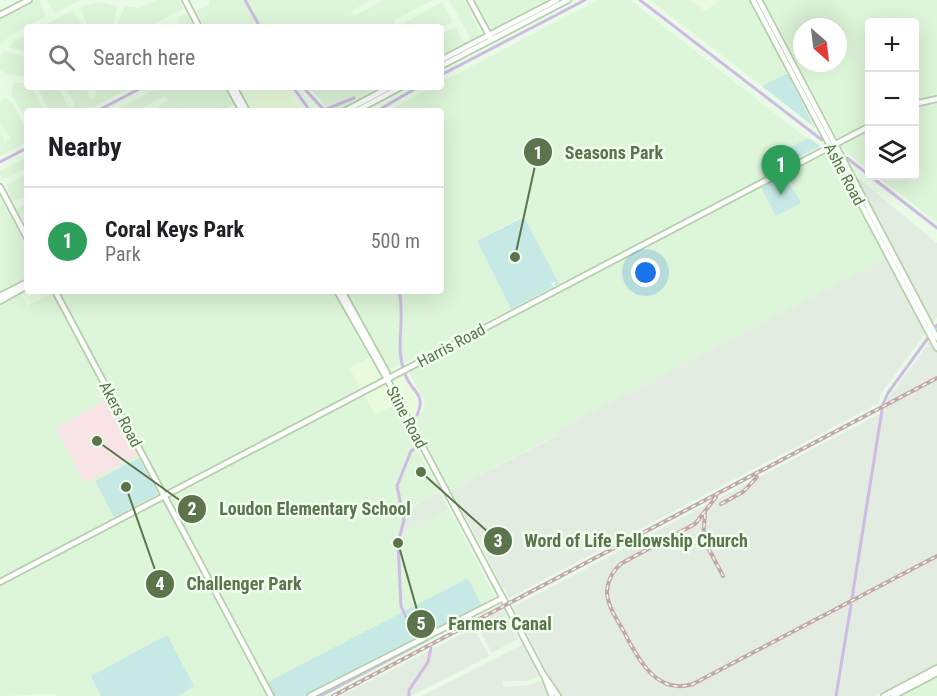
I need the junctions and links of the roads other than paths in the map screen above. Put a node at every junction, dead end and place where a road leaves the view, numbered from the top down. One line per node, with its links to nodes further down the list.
1 (29, 0): 9 (street)
2 (184, 0): 10 (street)
3 (470, 0): 11 (street)
4 (557, 0): 8 (street); 11 (street)
5 (567, 0): 8 (street)
6 (753, 0): 14 (street, Ashe Road)
7 (759, 0): 15 (street, Ashe Road)
8 (546, 11): 11 (street)
9 (0, 15)
10 (197, 24)
11 (490, 37): 12 (street); 13 (street)
12 (444, 59)
13 (444, 64)
14 (789, 68): 15 (street); 29 (street, Ashe Road)
15 (804, 86): 29 (street, Ashe Road)
16 (231, 90): 24 (street)
17 (236, 90): 25 (street)
18 (385, 90): 26 (street)
19 (389, 90): 21 (street)
20 (395, 90): 21 (street)
21 (385, 95): 27 (street)
22 (937, 99): 23 (street)
23 (919, 103)
24 (240, 108)
25 (245, 108)
26 (351, 108)
27 (361, 108)
28 (865, 128): 29 (street, Harris Road)
29 (832, 145): 31 (street, Ashe Road); 33 (street, Ashe Road); 49 (street, Harris Road)
30 (0, 187): 32 (street)
31 (875, 231): 33 (street); 34 (street, Ashe Road)
32 (24, 232)
33 (890, 248): 35 (street, Ashe Road)
34 (889, 258): 35 (street); 44 (street, Ashe Road)
35 (903, 274): 44 (street, Ashe Road)
36 (24, 284): 41 (street)
37 (24, 288): 42 (street)
38 (57, 294): 50 (street, Akers Road)
39 (339, 294): 43 (street, Stine Road)
40 (344, 294): 47 (street, Stine Road)
41 (0, 296)
42 (0, 301)
43 (353, 321): 47 (street); 49 (street, Stine Road)
44 (929, 329): 45 (street, Ashe Road)
45 (932, 334): 46 (street, Ashe Road); 48 (street, Ashe Road)
46 (937, 338)
47 (369, 340): 49 (street, Stine Road)
48 (937, 348)
49 (387, 379): 50 (street, Harris Road); 52 (street, Stine Road)
50 (164, 495): 51 (street, Harris Road); 56 (street, Akers Road)
51 (0, 582)
52 (503, 598): 55 (street, Stine Road); 57 (street)
53 (937, 668): 60 (street)
54 (937, 673): 61 (street)
55 (545, 678): 58 (street, Stine Road); 59 (street, Stine Road)
56 (270, 696)
57 (310, 696)
58 (552, 696)
59 (558, 696)
60 (884, 696)
61 (893, 696)

